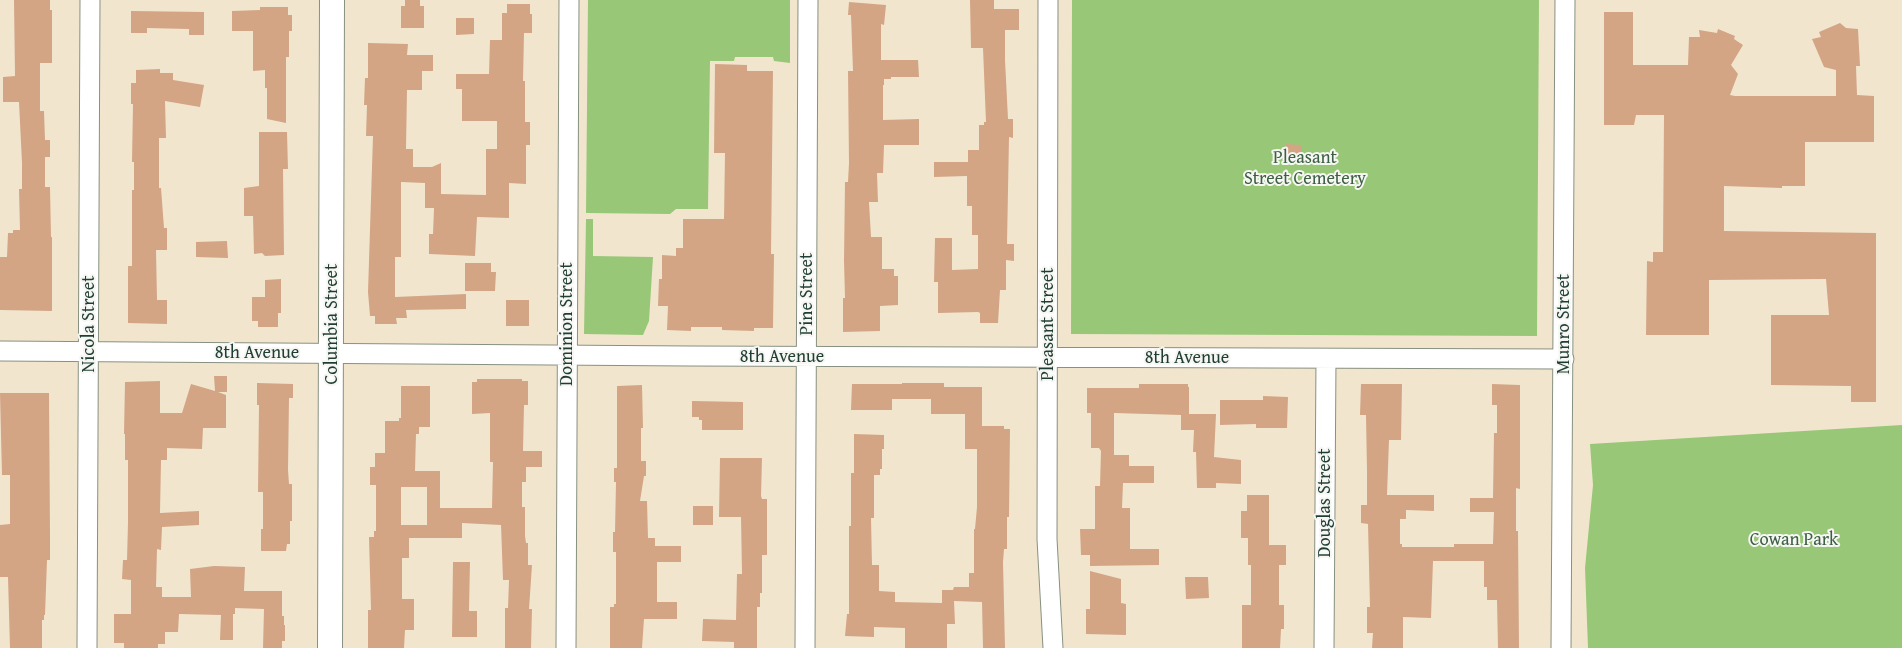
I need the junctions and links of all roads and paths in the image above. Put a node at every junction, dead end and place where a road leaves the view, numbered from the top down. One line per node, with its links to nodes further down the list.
1 (90, 0): 8 (street, Nicola Street)
2 (332, 0): 9 (main road, Columbia Street)
3 (569, 0): 10 (street, Dominion Street)
4 (808, 0): 11 (street, Pine Street)
5 (1048, 0): 12 (street, Pleasant Street)
6 (1564, 0): 14 (street, Munro Street)
7 (0, 352): 8 (street, 8th Avenue)
8 (89, 352): 9 (street, 8th Avenue); 15 (street, Nicola Street)
9 (332, 353): 10 (street, 8th Avenue); 16 (main road, Columbia Street)
10 (567, 356): 11 (street, 8th Avenue); 17 (street, Dominion Street)
11 (807, 357): 12 (street, 8th Avenue); 18 (street, Pine Street)
12 (1048, 357): 13 (street, 8th Avenue); 19 (street, Pleasant Street)
13 (1326, 359): 14 (street, 8th Avenue); 20 (street, Douglas Street)
14 (1564, 359): 21 (street, Munro Street)
15 (87, 648)
16 (330, 648)
17 (566, 648)
18 (806, 648)
19 (1053, 648)
20 (1324, 648)
21 (1561, 648)

